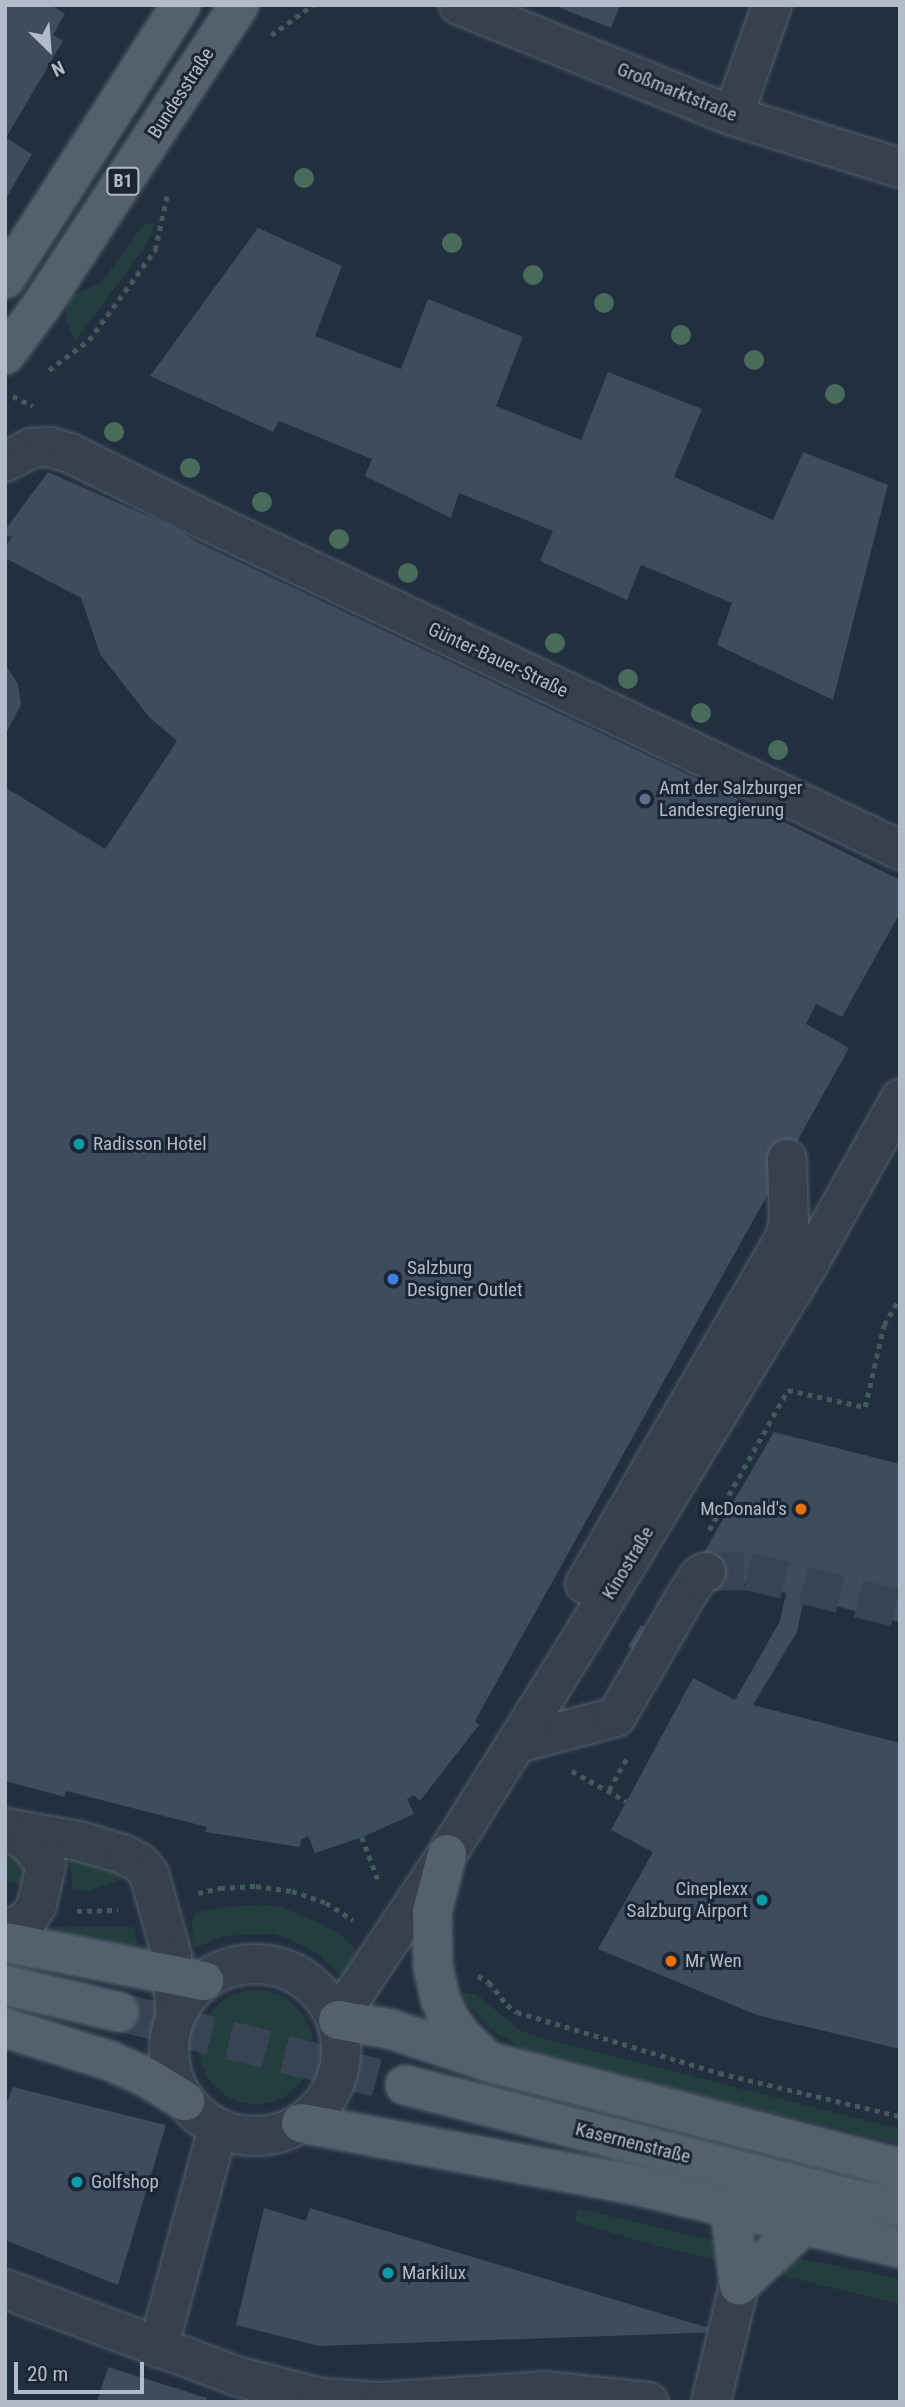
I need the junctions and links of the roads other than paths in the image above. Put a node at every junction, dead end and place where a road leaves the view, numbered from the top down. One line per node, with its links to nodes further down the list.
1 (181, 5): 7 (main road, B1)
2 (239, 5): 8 (main road, Bundesstraße / B1)
3 (459, 5): 5 (street, Großmarktstraße)
4 (772, 5): 5 (street)
5 (733, 116): 6 (street, Großmarktstraße)
6 (900, 168)
7 (5, 279)
8 (11, 370)
9 (5, 462): 10 (street, Günter-Bauer-Straße)
10 (900, 850)
11 (900, 1098): 14 (street, Kinostraße)
12 (780, 1172): 14 (street)
13 (703, 1574): 15 (street)
14 (538, 1709): 15 (street, Kinostraße)
15 (517, 1743): 17 (street, Kinostraße)
16 (5, 1829): 18 (street); 20 (street)
17 (447, 1854): 23 (street, Kinostraße); 25 (main road)
18 (5, 1932)
19 (5, 1942): 20 (main road)
20 (188, 1977): 23 (street); 27 (street)
21 (5, 1985): 22 (main road)
22 (119, 2012)
23 (337, 2016): 25 (main road); 28 (street)
24 (5, 2028): 27 (main road)
25 (489, 2062): 30 (main road)
26 (405, 2085): 31 (main road, Kasernenstraße)
27 (185, 2101): 29 (street)
28 (301, 2123): 29 (street); 32 (main road)
29 (218, 2128): 39 (street)
30 (900, 2168)
31 (860, 2201): 33 (main road, Kasernenstraße); 34 (main road, Kasernenstraße)
32 (730, 2207): 35 (main road); 37 (main road)
33 (900, 2207)
34 (900, 2217)
35 (804, 2225): 36 (main road); 37 (main road)
36 (900, 2248)
37 (739, 2285): 41 (street)
38 (5, 2289): 39 (street)
39 (158, 2348): 40 (street)
40 (648, 2402)
41 (711, 2402)

